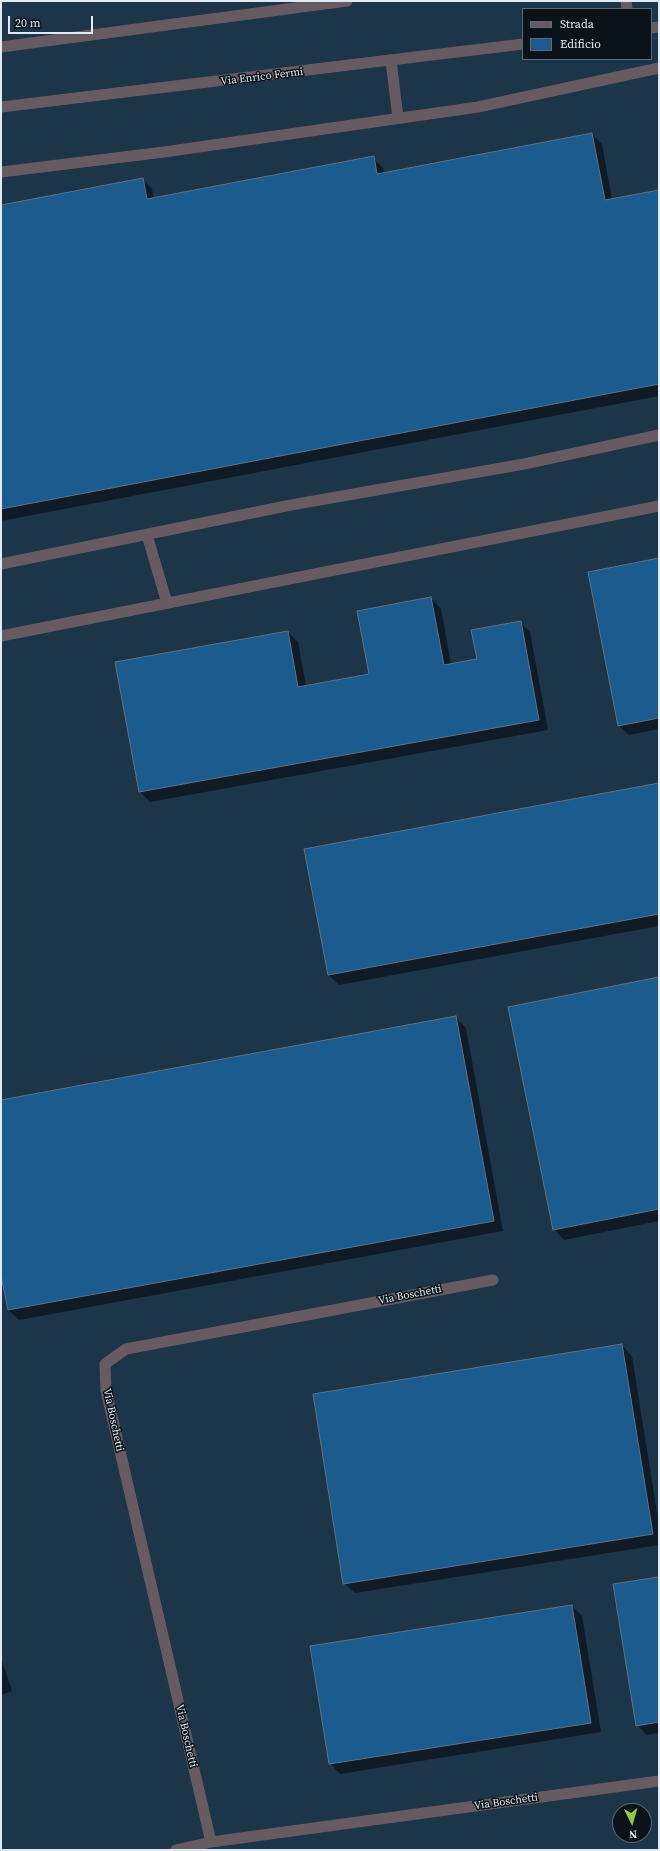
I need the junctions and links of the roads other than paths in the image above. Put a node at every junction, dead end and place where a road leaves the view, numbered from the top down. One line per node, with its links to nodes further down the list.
1 (347, 1): 3 (street)
2 (522, 44): 4 (street, Via Enrico Fermi)
3 (1, 47)
4 (391, 61): 6 (street, Via Enrico Fermi); 7 (street)
5 (659, 68): 7 (street)
6 (1, 107)
7 (398, 118): 8 (street)
8 (1, 172)
9 (659, 435): 11 (street)
10 (659, 506): 13 (street)
11 (147, 535): 12 (street); 13 (street)
12 (1, 564)
13 (167, 603): 14 (street)
14 (1, 636)
15 (493, 1280): 17 (street, Via Boschetti)
16 (659, 1781): 17 (street, Via Boschetti)
17 (211, 1842): 18 (street, Via Boschetti)
18 (176, 1850)

